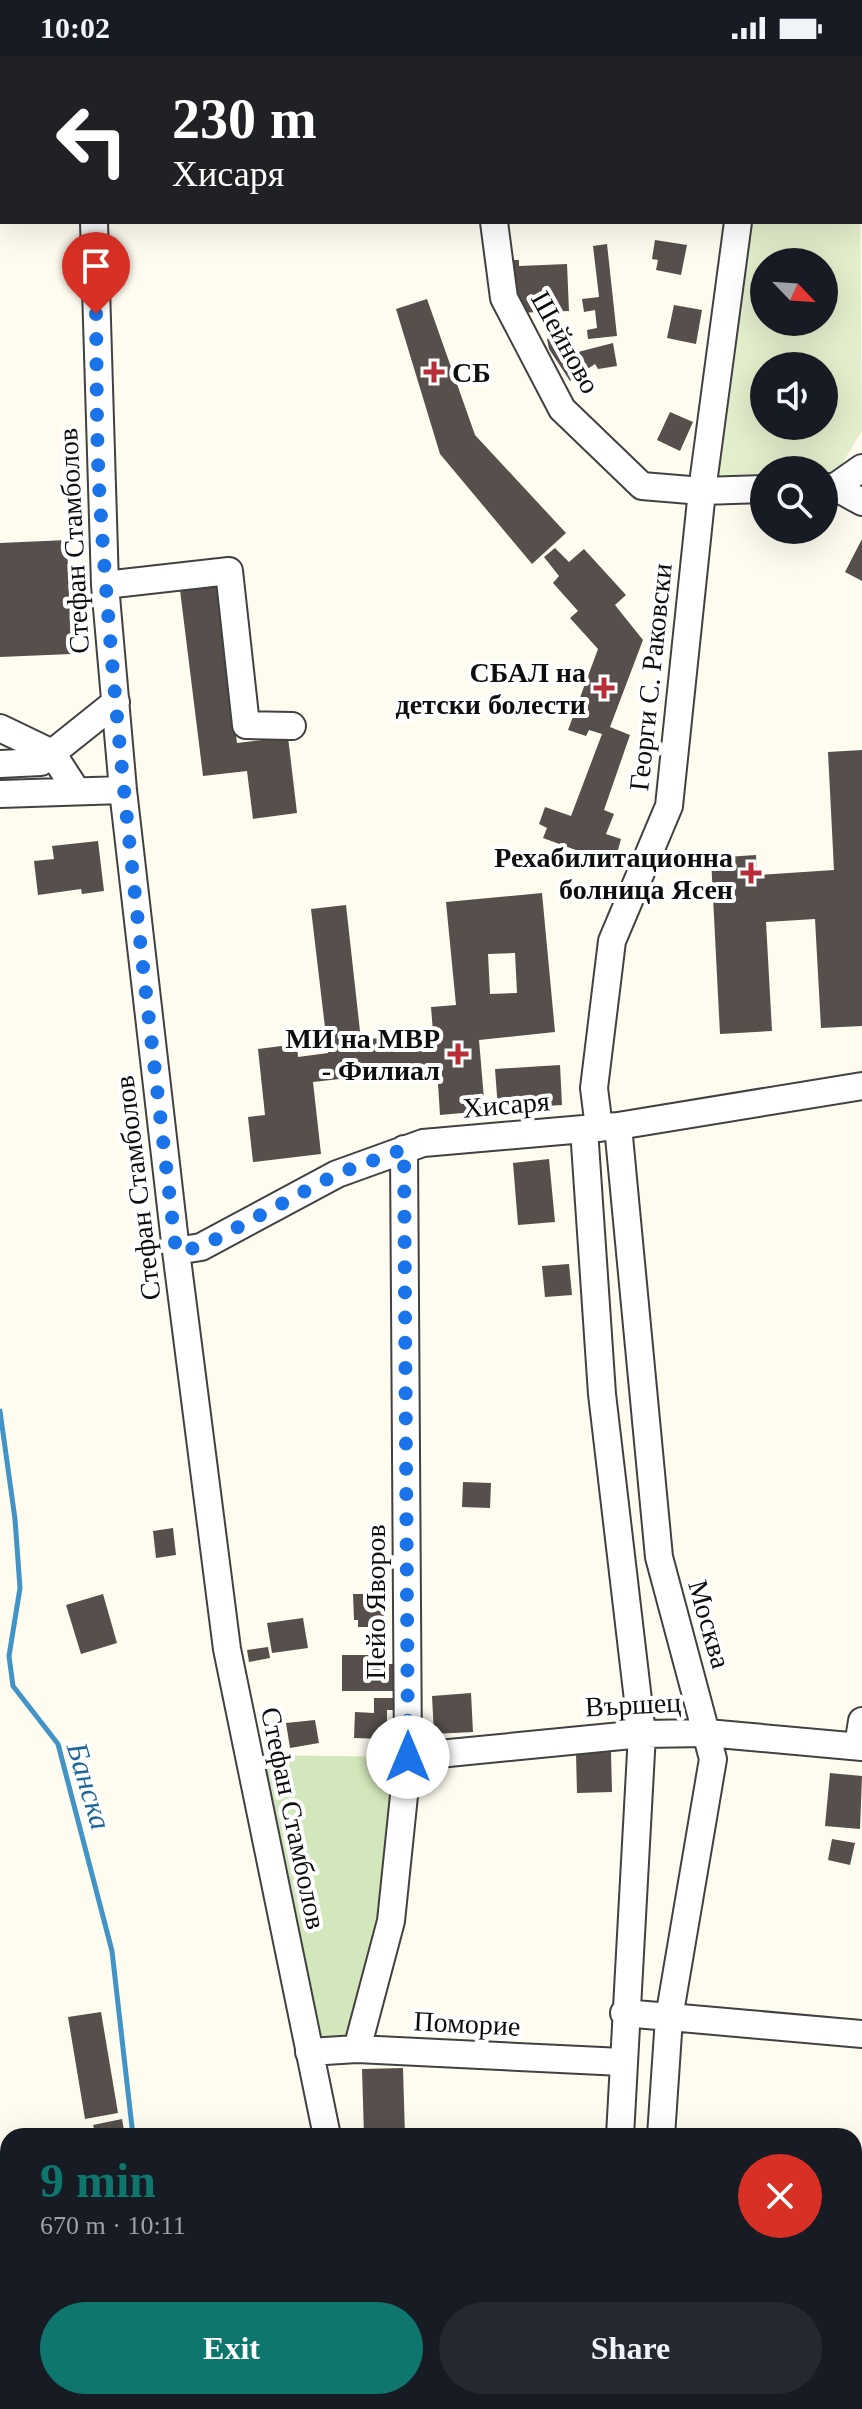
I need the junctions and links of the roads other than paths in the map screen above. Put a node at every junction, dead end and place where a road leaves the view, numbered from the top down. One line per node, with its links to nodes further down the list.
1 (94, 224): 10 (street, Стефан Стамболов)
2 (494, 224): 7 (street, Шейново)
3 (738, 224): 7 (street, Георги С. Раковски)
4 (862, 468): 5 (street)
5 (838, 482)
6 (750, 489): 7 (street, Шейново)
7 (702, 491): 20 (street, Георги С. Раковски)
8 (838, 491): 9 (street)
9 (862, 502)
10 (105, 585): 11 (street, Стефан Стамболов); 12 (street)
11 (116, 702): 14 (street); 17 (street, Стефан Стамболов)
12 (292, 726)
13 (0, 728): 14 (street)
14 (52, 753): 15 (street); 16 (street)
15 (0, 764)
16 (76, 790): 17 (street); 18 (street)
17 (123, 790): 22 (street, Стефан Стамболов)
18 (0, 794)
19 (862, 1086): 20 (street, Хисаря)
20 (600, 1128): 21 (street, Хисаря); 23 (street, Москва); 24 (street)
21 (404, 1149): 22 (street, Хисаря); 26 (street, Пейо Яворов)
22 (176, 1251): 31 (street, Стефан Стамболов)
23 (707, 1733): 24 (street, Вършец); 25 (street, Вършец); 28 (street, Москва)
24 (642, 1734): 26 (street, Вършец); 27 (street)
25 (861, 1738)
26 (408, 1757): 30 (street, Пейо Яворов)
27 (624, 2013): 28 (street); 32 (street)
28 (669, 2018): 29 (street); 35 (street, Москва)
29 (862, 2034)
30 (357, 2049): 31 (street, Поморие); 32 (street, Поморие)
31 (309, 2052): 33 (street, Стефан Стамболов)
32 (622, 2062): 34 (street)
33 (325, 2128)
34 (620, 2128)
35 (662, 2128)

